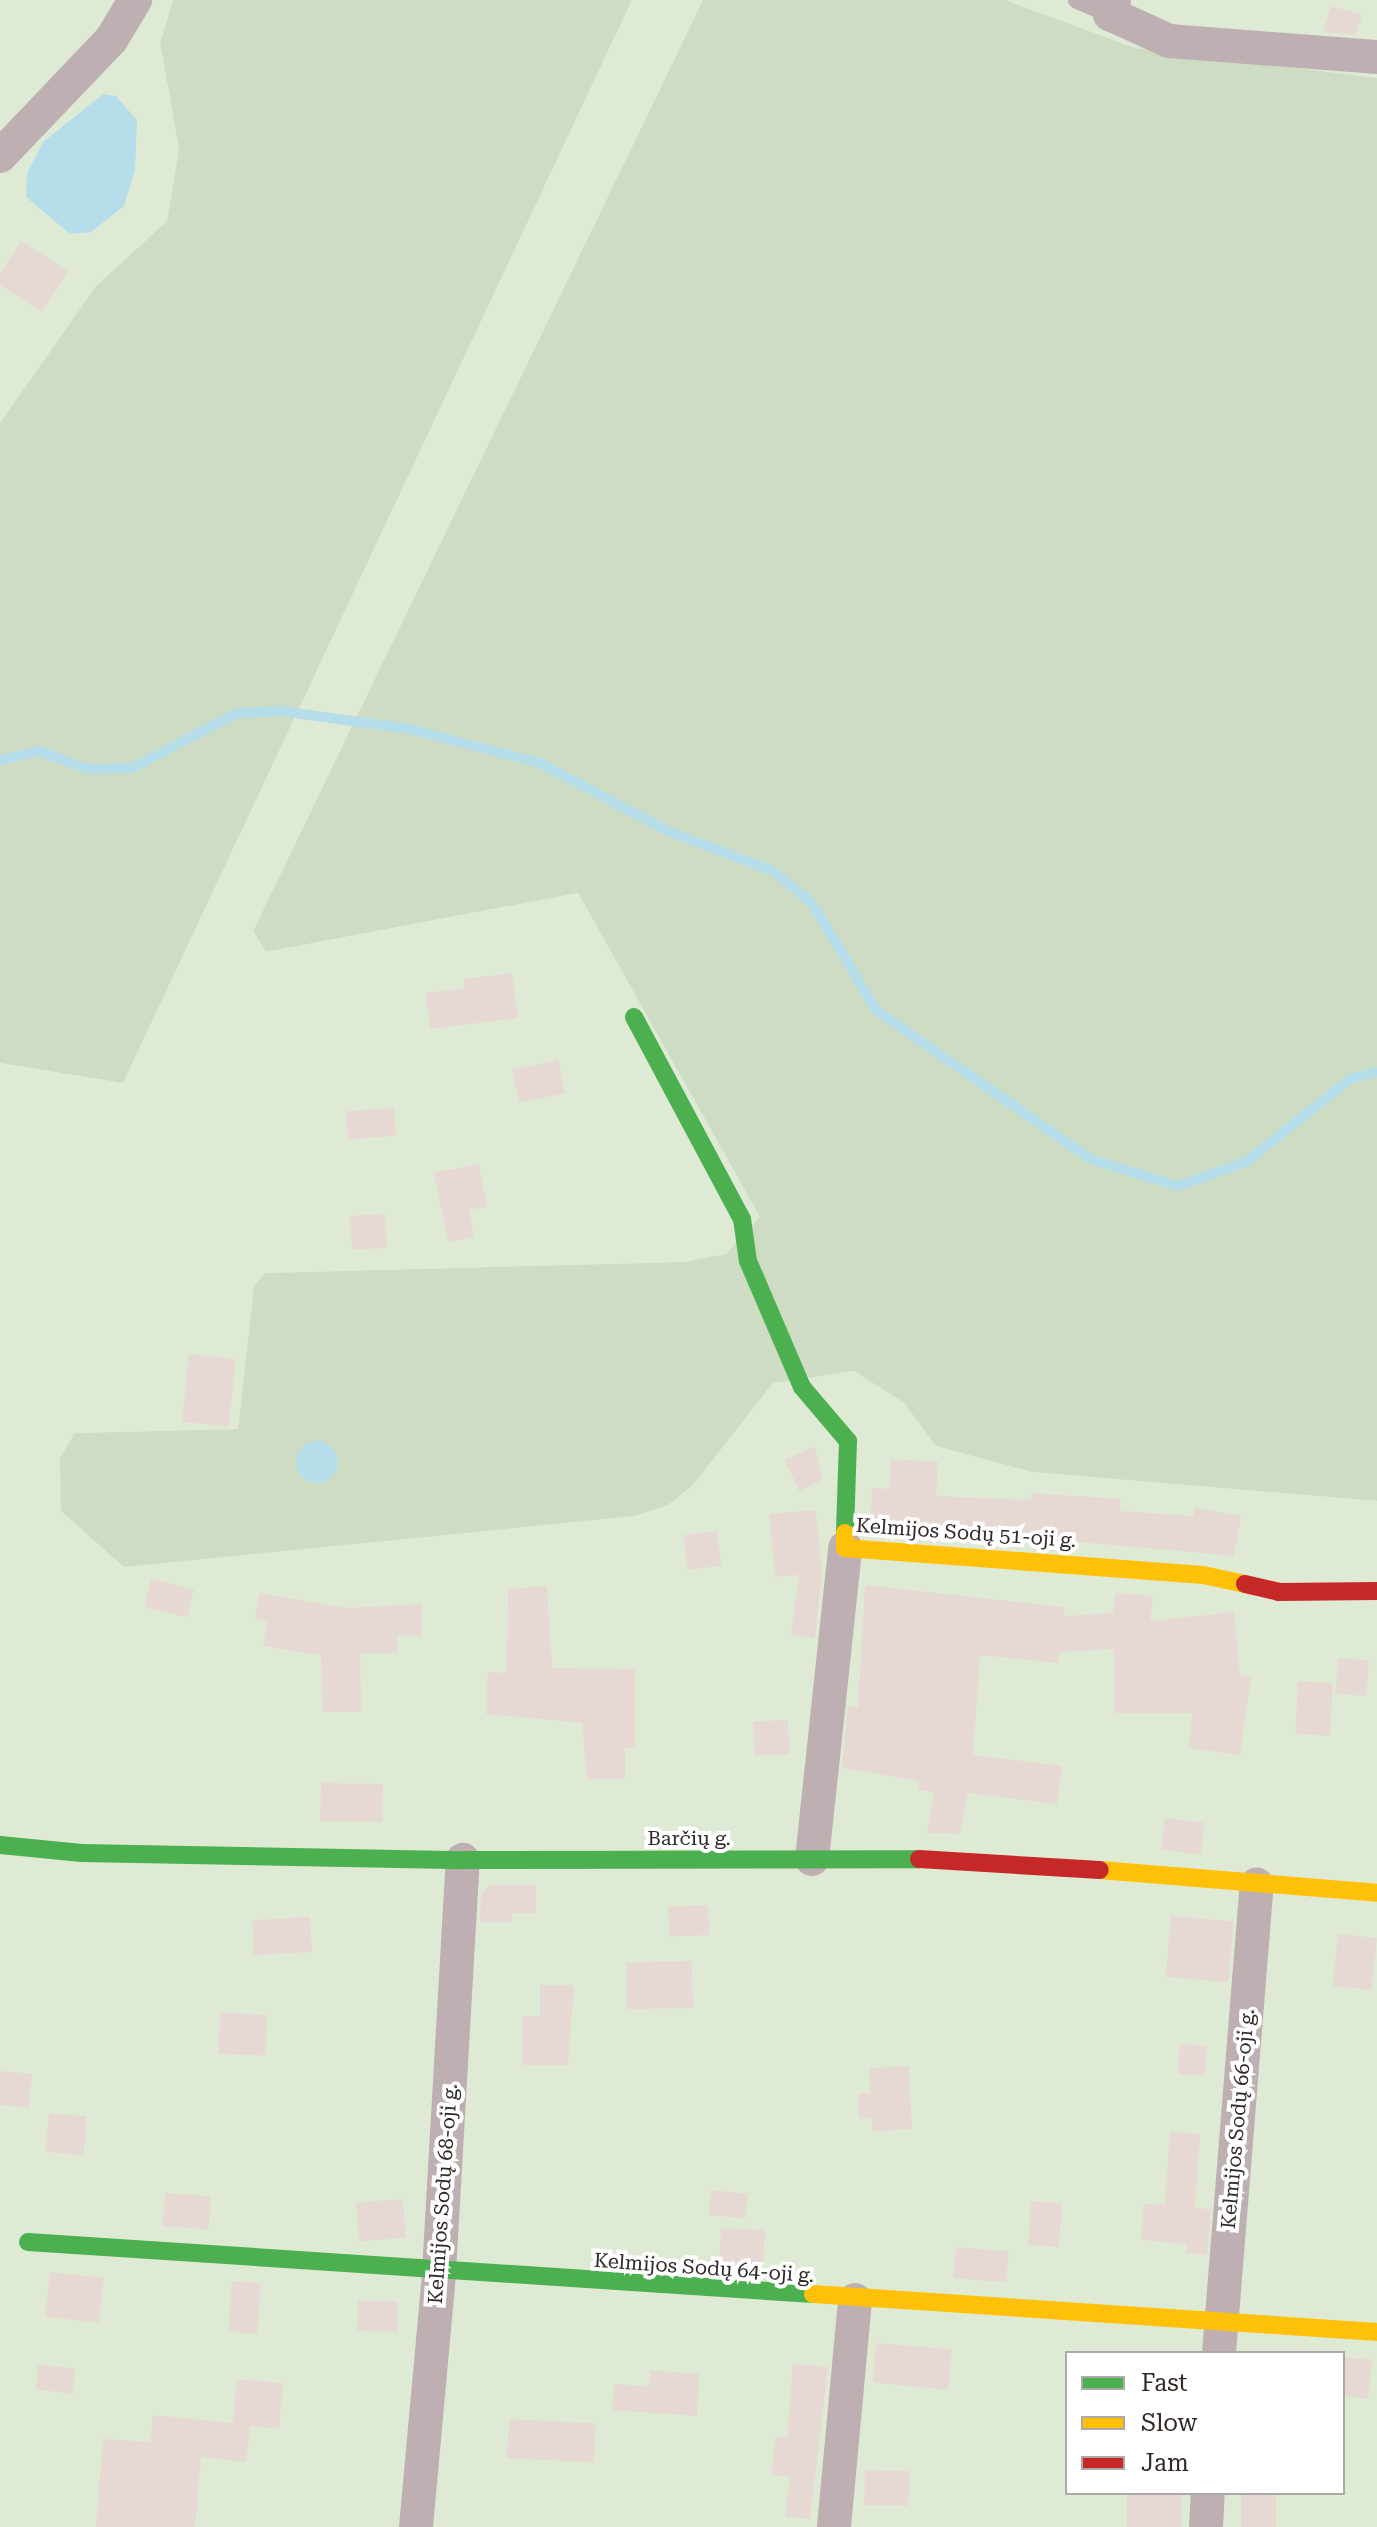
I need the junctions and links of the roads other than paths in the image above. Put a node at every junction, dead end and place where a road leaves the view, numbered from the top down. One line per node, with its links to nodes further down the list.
1 (135, 0): 5 (street)
2 (1077, 0): 3 (lane)
3 (1112, 7): 4 (street)
4 (1377, 57)
5 (0, 156)
6 (634, 1017): 7 (street, Kelmijos Sodų 51-oji g.)
7 (845, 1548): 8 (street, Kelmijos Sodų 51-oji g.); 10 (street)
8 (1377, 1591)
9 (0, 1845): 11 (street, Barčių g.)
10 (812, 1859): 11 (street, Barčių g.); 12 (street, Barčių g.)
11 (463, 1860): 15 (street, Kelmijos Sodų 68-oji g.)
12 (1257, 1885): 13 (street, Barčių g.); 18 (street, Kelmijos Sodų 66-oji g.)
13 (1377, 1893)
14 (28, 2242): 15 (street, Kelmijos Sodų 64-oji g.)
15 (439, 2272): 16 (street, Kelmijos Sodų 64-oji g.); 20 (street, Kelmijos Sodų 68-oji g.)
16 (855, 2300): 18 (street, Kelmijos Sodų 64-oji g.); 21 (street)
17 (1377, 2332): 18 (street, Kelmijos Sodų 64-oji g.)
18 (1220, 2338)
19 (1208, 2495): 22 (street)
20 (416, 2527)
21 (834, 2527)
22 (1206, 2527)

